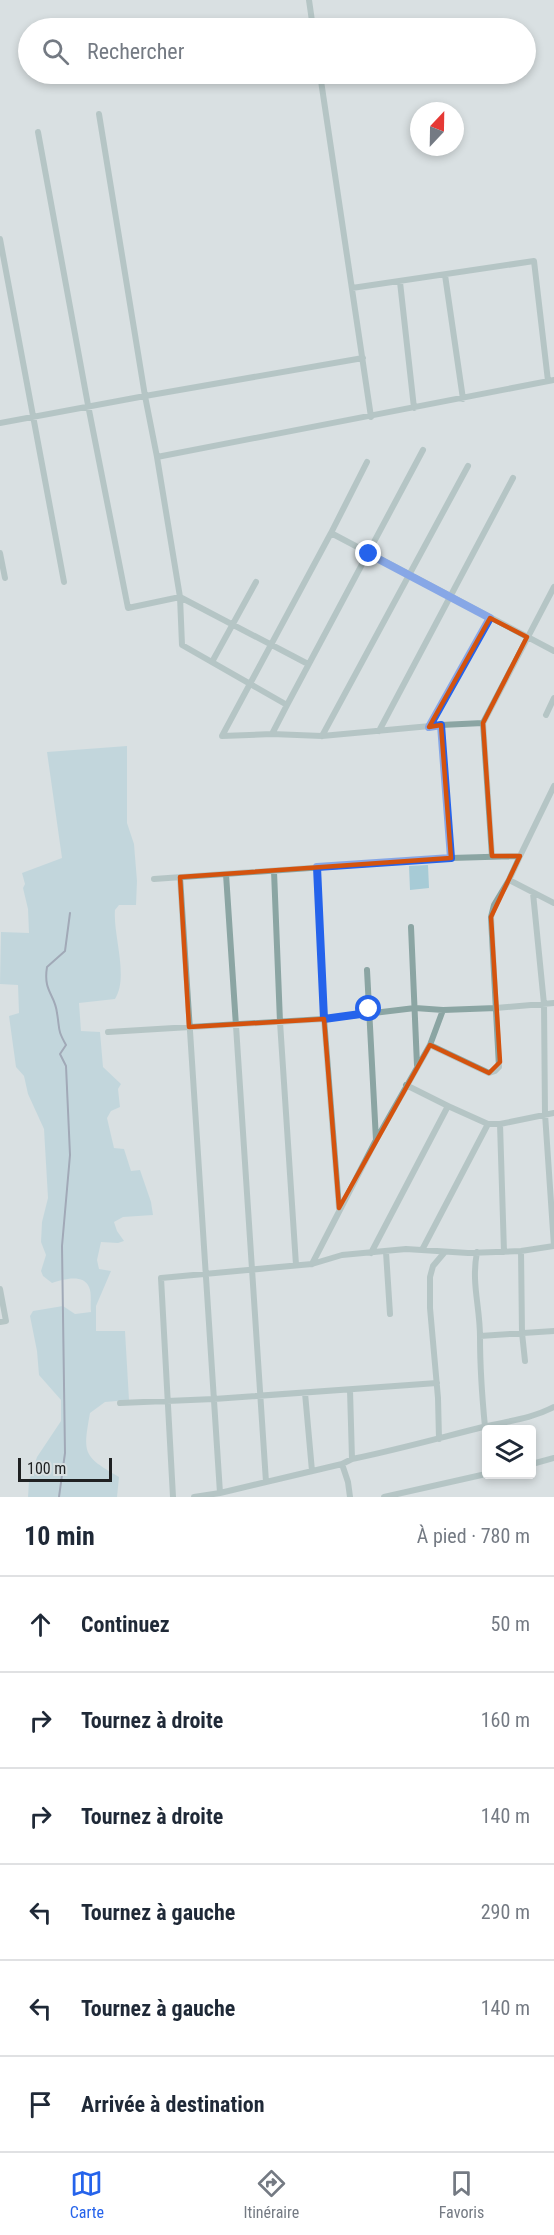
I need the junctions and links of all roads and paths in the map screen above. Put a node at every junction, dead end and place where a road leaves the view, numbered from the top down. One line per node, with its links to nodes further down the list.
1 (309, 0): 2 (street)
2 (312, 18)
3 (321, 84): 9 (street)
4 (99, 114): 12 (street)
5 (38, 132): 14 (street)
6 (0, 239): 16 (street)
7 (445, 275): 8 (street); 11 (street); 13 (street)
8 (400, 282): 9 (street); 15 (street)
9 (352, 288): 10 (street)
10 (363, 358): 12 (street); 17 (street)
11 (551, 381): 13 (street)
12 (145, 396): 14 (street); 20 (street)
13 (463, 399): 15 (street)
14 (88, 405): 16 (street); 32 (street)
15 (414, 408): 17 (street)
16 (34, 417): 18 (street); 29 (street)
17 (371, 417): 20 (street)
18 (0, 423)
19 (423, 450): 26 (street)
20 (157, 457): 32 (street)
21 (367, 462): 24 (street)
22 (468, 466): 27 (street)
23 (513, 478): 33 (street)
24 (331, 533): 26 (street); 37 (street)
25 (0, 553): 28 (street)
26 (369, 554): 27 (street); 40 (street)
27 (410, 573): 33 (street); 50 (street)
28 (5, 578)
29 (64, 582)
30 (256, 582): 35 (street)
31 (554, 587): 36 (street)
32 (180, 597): 35 (street); 39 (street)
33 (450, 597): 34 (street); 48 (street)
34 (490, 618): 36 (street); 47 (street)
35 (233, 624): 37 (street); 39 (street)
36 (528, 637): 38 (street); 45 (street)
37 (271, 644): 40 (street); 41 (street)
38 (554, 651)
39 (212, 662): 41 (street)
40 (308, 664): 43 (street)
41 (249, 684): 43 (street); 49 (street)
42 (554, 698): 44 (street)
43 (287, 705): 49 (street)
44 (546, 715)
45 (483, 723): 46 (street); 52 (street)
46 (441, 725): 47 (street); 54 (street)
47 (429, 727): 48 (street)
48 (379, 731): 50 (street)
49 (272, 734): 50 (street)
50 (322, 736)
51 (554, 786): 53 (street)
52 (492, 856): 53 (street); 54 (street)
53 (520, 856): 60 (street)
54 (451, 858): 55 (street)
55 (317, 867): 56 (street); 71 (street)
56 (274, 871): 57 (street); 72 (street)
57 (226, 874): 58 (street); 73 (street)
58 (180, 877): 59 (street); 74 (street)
59 (154, 879)
60 (509, 880): 61 (street); 68 (street)
61 (533, 893): 62 (street); 66 (street)
62 (554, 903)
63 (411, 927): 67 (street)
64 (367, 970): 70 (street)
65 (554, 1003): 66 (street)
66 (544, 1004): 68 (street); 81 (street)
67 (415, 1008): 69 (street); 70 (street); 77 (street)
68 (496, 1008): 69 (street); 76 (street)
69 (443, 1010): 76 (street)
70 (368, 1013): 71 (street); 84 (street)
71 (324, 1019): 72 (street); 85 (street)
72 (280, 1022): 73 (street); 95 (street)
73 (235, 1024): 74 (street); 96 (street)
74 (189, 1027): 75 (street); 97 (street)
75 (108, 1032)
76 (430, 1045): 77 (street)
77 (417, 1065): 78 (street)
78 (406, 1085): 79 (street); 84 (street)
79 (448, 1106): 82 (street); 92 (street)
80 (554, 1113): 81 (street)
81 (545, 1114): 83 (street); 86 (street)
82 (488, 1124): 83 (street); 87 (street)
83 (500, 1124): 91 (street)
84 (376, 1140): 85 (street)
85 (339, 1208): 94 (street)
86 (554, 1246): 88 (street)
87 (422, 1250): 89 (street); 93 (street)
88 (521, 1251): 91 (street); 102 (street)
89 (386, 1252): 92 (street); 99 (street)
90 (477, 1252): 91 (street); 93 (street); 103 (street)
91 (504, 1252)
92 (371, 1253): 94 (street)
93 (444, 1253): 105 (street)
94 (312, 1264): 95 (street)
95 (296, 1265): 96 (street)
96 (251, 1269): 97 (street); 108 (street)
97 (206, 1274): 109 (street); 110 (street)
98 (0, 1289): 100 (street)
99 (390, 1314)
100 (0, 1322)
101 (554, 1331): 102 (street)
102 (522, 1333): 103 (street); 104 (street)
103 (480, 1336): 113 (street)
104 (525, 1361)
105 (437, 1383): 106 (street); 116 (street)
106 (350, 1390): 107 (street); 118 (street)
107 (304, 1392): 108 (street); 121 (street)
108 (260, 1395): 109 (street); 123 (street)
109 (214, 1399): 110 (street); 124 (street)
110 (168, 1400): 111 (street); 125 (street)
111 (120, 1403)
112 (554, 1407): 114 (street)
113 (485, 1425)
114 (491, 1425)
115 (482, 1427): 116 (street)
116 (439, 1439): 118 (street)
117 (554, 1458): 119 (street)
118 (352, 1460): 120 (street)
119 (536, 1463)
120 (342, 1464): 121 (street); 127 (street)
121 (312, 1471): 123 (street)
122 (482, 1475): 128 (street)
123 (266, 1482): 124 (street)
124 (220, 1493): 126 (street)
125 (173, 1497)
126 (194, 1497)
127 (350, 1497)
128 (384, 1497)

